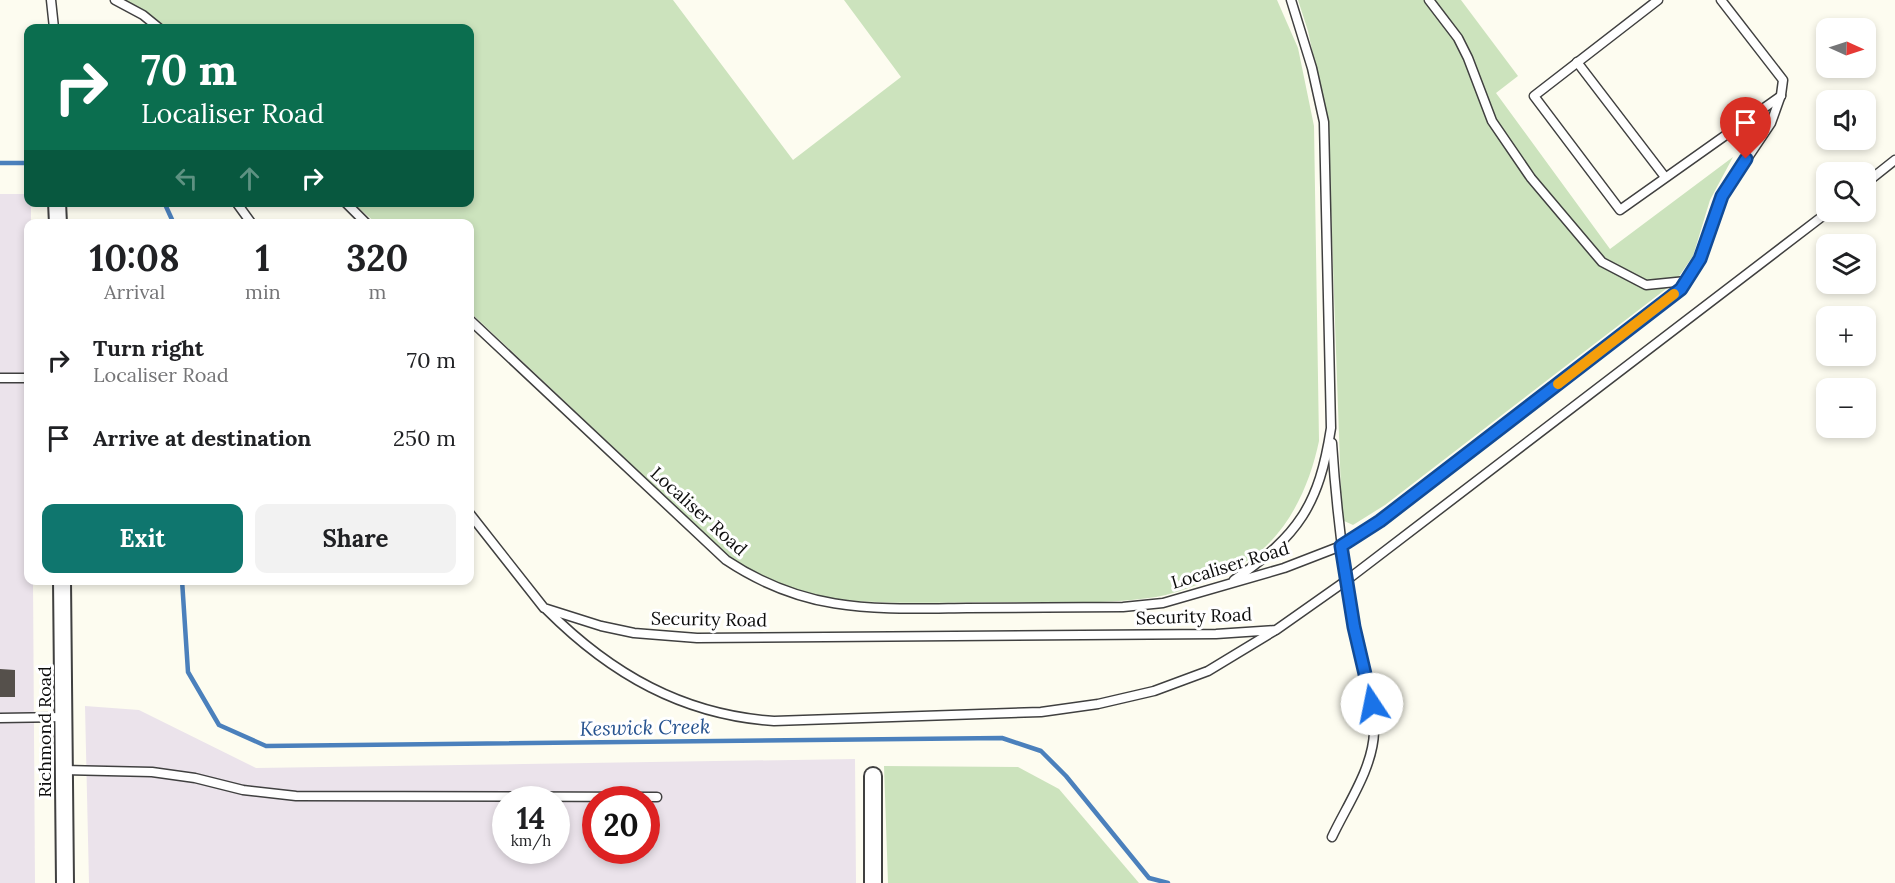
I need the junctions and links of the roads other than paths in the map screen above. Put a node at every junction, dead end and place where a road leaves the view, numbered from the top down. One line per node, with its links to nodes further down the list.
1 (51, 0): 7 (lane)
2 (115, 0): 8 (lane)
3 (1291, 0): 21 (lane)
4 (1429, 0): 17 (lane)
5 (1658, 0): 9 (lane)
6 (1721, 0): 10 (lane)
7 (54, 24)
8 (154, 24)
9 (1577, 62): 13 (lane); 13 (lane)
10 (1781, 95): 13 (lane); 17 (lane, Localiser Road)
11 (1895, 160): 12 (lane)
12 (1876, 175)
13 (1665, 177)
14 (350, 207): 15 (lane)
15 (362, 219)
16 (1816, 221): 24 (lane, Security Road)
17 (1686, 281): 23 (lane, Localiser Road)
18 (474, 324): 25 (lane, Localiser Road)
19 (0, 378): 20 (lane)
20 (24, 378)
21 (1331, 428): 23 (lane); 25 (lane)
22 (474, 519): 27 (lane)
23 (1341, 546): 24 (lane); 25 (lane, Localiser Road)
24 (1347, 580): 28 (lane, Security Road); 34 (lane)
25 (1228, 584)
26 (62, 585): 29 (street, Richmond Road)
27 (544, 608): 28 (lane, Security Road); 28 (lane)
28 (1276, 630)
29 (64, 717): 30 (lane); 31 (street, Richmond Road)
30 (0, 718)
31 (63, 770): 33 (lane); 35 (street, Richmond Road)
32 (873, 776): 36 (street)
33 (582, 797)
34 (1332, 837)
35 (65, 883)
36 (873, 883)

